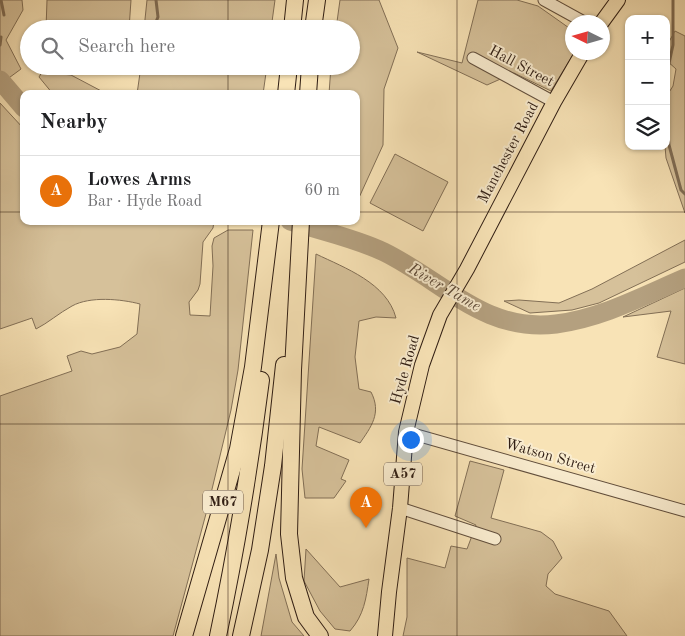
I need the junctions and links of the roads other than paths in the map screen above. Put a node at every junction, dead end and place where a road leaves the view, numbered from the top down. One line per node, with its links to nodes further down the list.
1 (295, 0): 7 (highway)
2 (317, 0): 8 (highway)
3 (544, 0): 5 (street)
4 (618, 0): 6 (main road)
5 (571, 15)
6 (607, 15)
7 (293, 20)
8 (314, 20)
9 (473, 58): 15 (street, Hall Street)
10 (578, 60): 15 (main road, Manchester Road / A57)
11 (287, 75): 13 (highway)
12 (309, 75): 14 (highway)
13 (286, 90)
14 (308, 90)
15 (554, 102): 20 (main road, Manchester Road / A57)
16 (271, 225): 21 (highway, M67)
17 (275, 225): 21 (highway, M67)
18 (297, 225): 22 (highway, M67)
19 (301, 225): 22 (highway, M67)
20 (467, 269): 23 (main road, Hyde Road / A57)
21 (258, 367): 27 (highway, M67); 28 (highway, M67)
22 (289, 369): 29 (highway, M67); 30 (highway, M67)
23 (406, 432): 24 (main road, Hyde Road / A57); 25 (street, Watson Street)
24 (400, 508): 26 (street); 31 (main road, Hyde Road / A57)
25 (685, 511)
26 (495, 539)
27 (184, 636)
28 (218, 636)
29 (242, 636)
30 (320, 636)
31 (385, 636)

